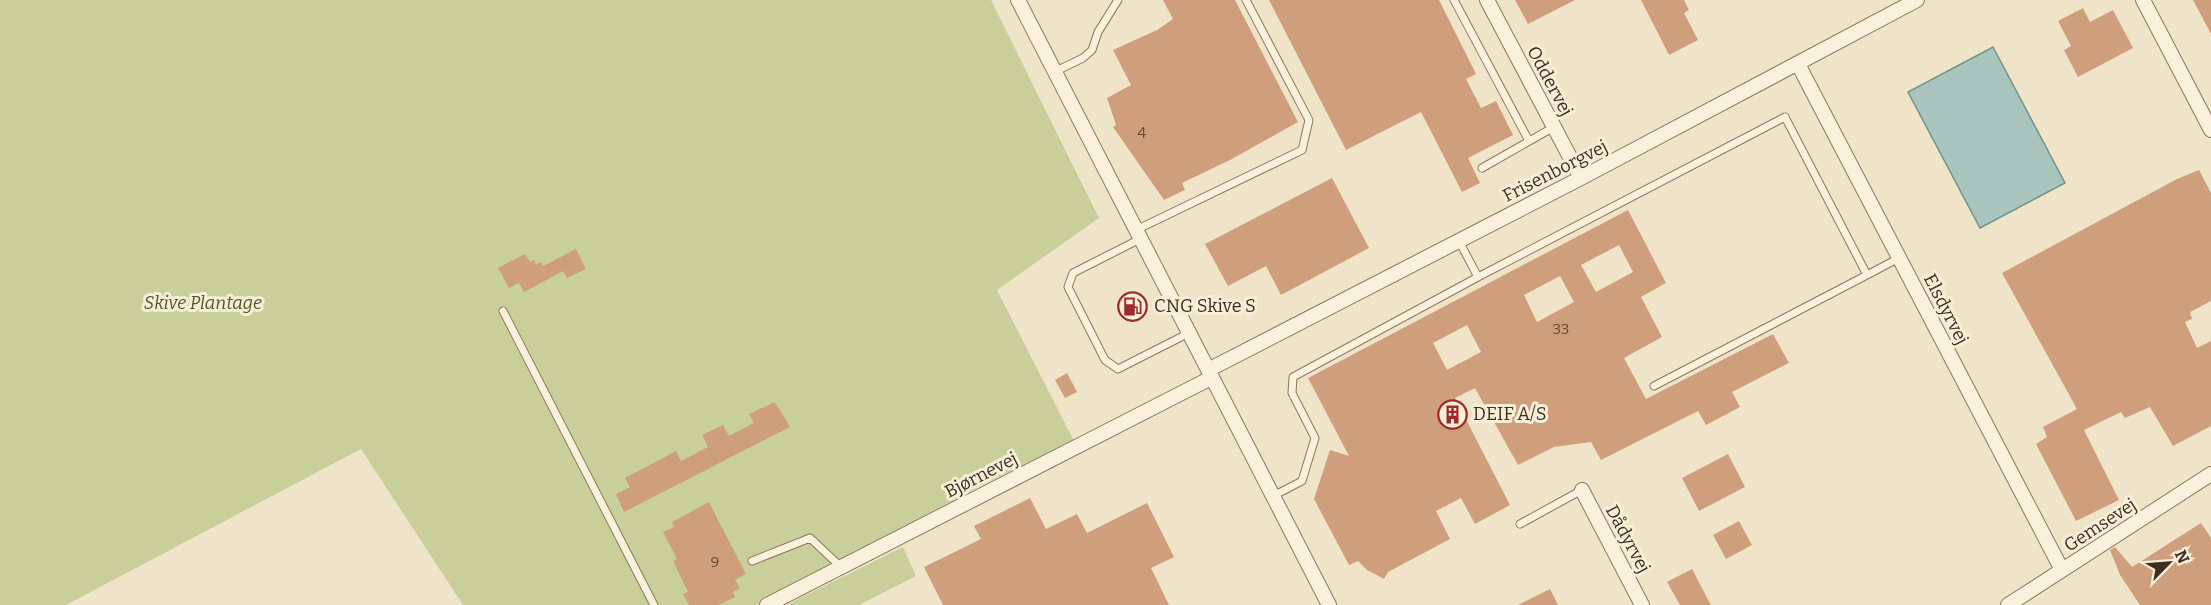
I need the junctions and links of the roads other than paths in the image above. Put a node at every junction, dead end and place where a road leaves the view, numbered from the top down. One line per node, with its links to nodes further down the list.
1 (1018, 0): 9 (street)
2 (1118, 0): 9 (lane)
3 (1246, 0): 15 (lane)
4 (1454, 0): 12 (lane)
5 (1487, 0): 10 (street, Oddervej)
6 (1917, 0): 8 (street, Frisenborgvej)
7 (2143, 0): 11 (street)
8 (1798, 64): 14 (street, Frisenborgvej); 17 (street, Elsdyrvej)
9 (1054, 72): 15 (street)
10 (1554, 127): 12 (lane); 14 (street, Oddervej)
11 (2211, 130)
12 (1529, 141): 13 (lane)
13 (1482, 168)
14 (1581, 178): 16 (street, Frisenborgvej)
15 (1138, 234): 21 (street); 21 (lane)
16 (1459, 241): 19 (lane); 22 (street, Frisenborgvej)
17 (1899, 258): 18 (lane); 30 (street, Elsdyrvej)
18 (1867, 275): 19 (lane); 23 (lane)
19 (1478, 277): 26 (lane)
20 (503, 311): 31 (lane)
21 (1189, 333): 22 (street)
22 (1209, 374): 26 (street); 29 (street, Bjørnevej)
23 (1654, 386)
24 (2211, 474): 30 (street, Gemsevej)
25 (1582, 490): 27 (lane); 34 (street, Dådyrvej)
26 (1273, 496): 33 (street)
27 (1520, 524)
28 (752, 561): 29 (lane)
29 (841, 567): 32 (street, Bjørnevej)
30 (2062, 570): 35 (street, Gemsevej)
31 (654, 605)
32 (767, 605)
33 (1329, 605)
34 (1642, 605)
35 (2008, 605)

